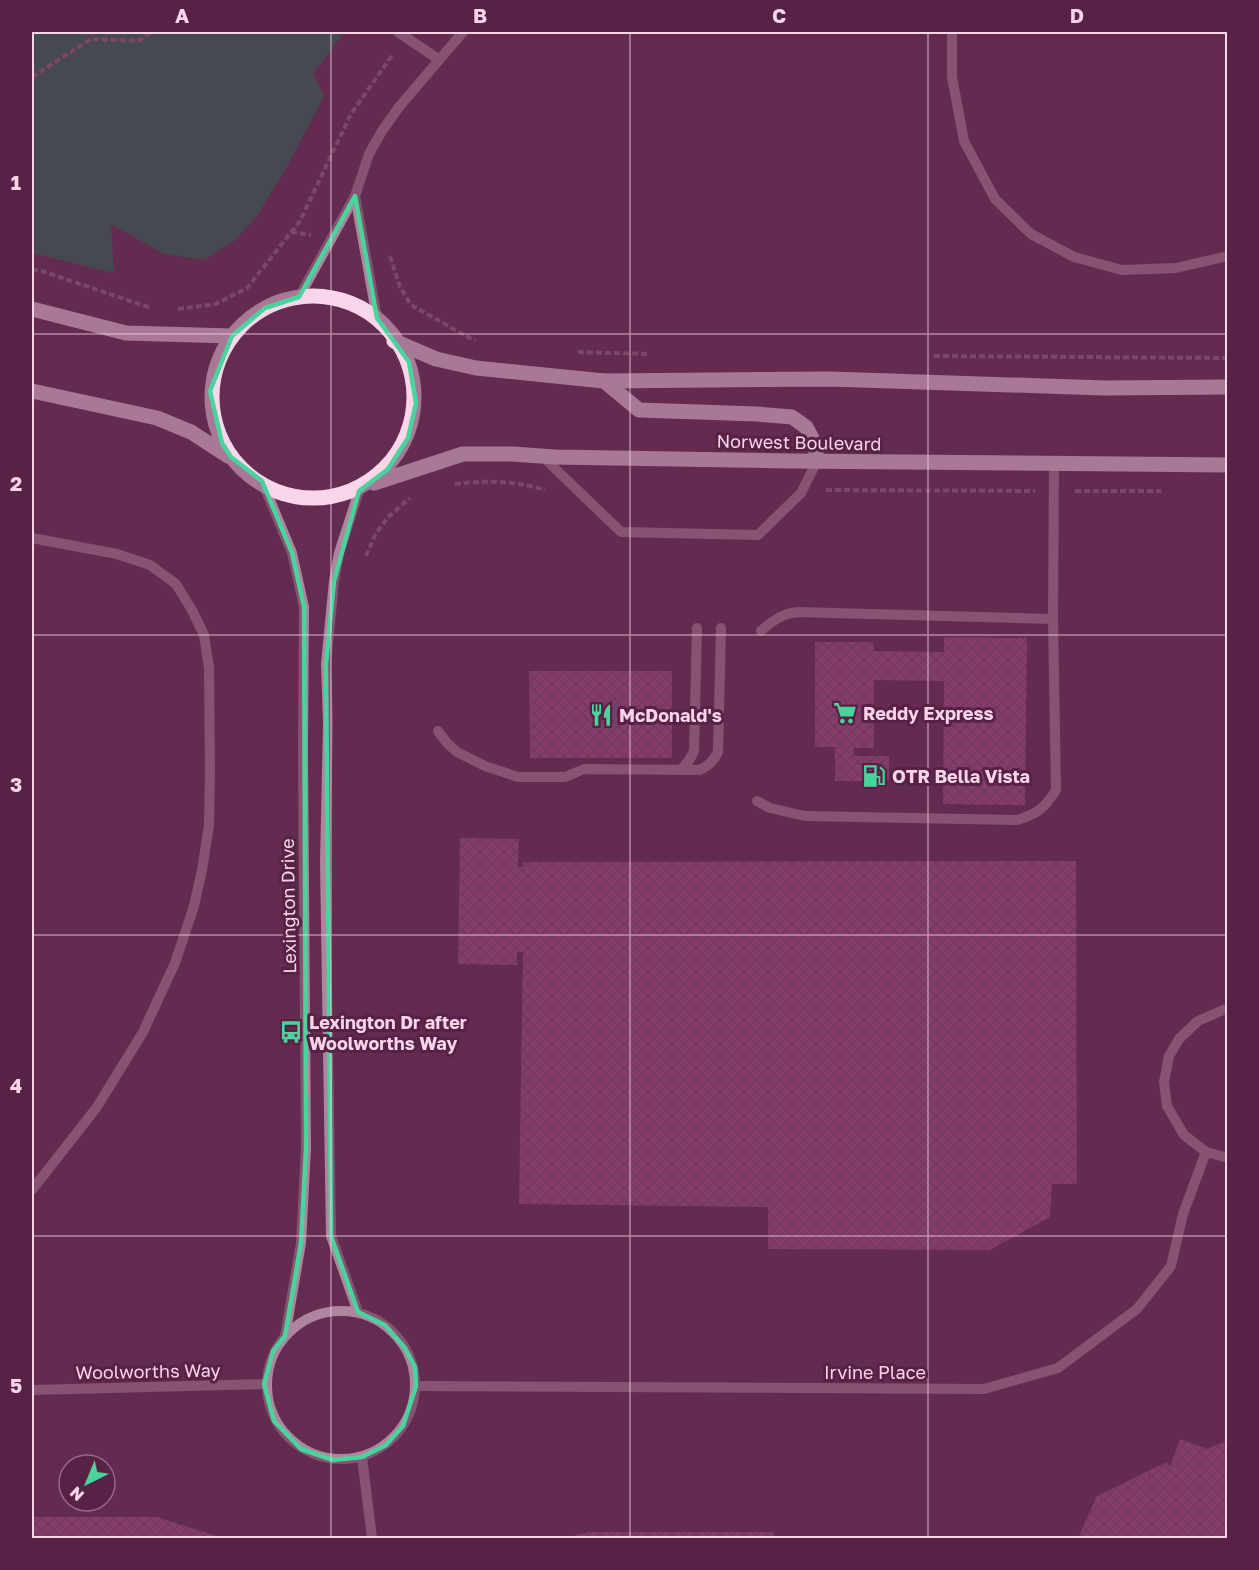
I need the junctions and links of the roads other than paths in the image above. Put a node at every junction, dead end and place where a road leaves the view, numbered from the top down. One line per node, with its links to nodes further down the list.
1 (463, 32): 4 (street)
2 (952, 32): 6 (street)
3 (401, 34): 4 (street)
4 (438, 59): 5 (street)
5 (355, 196): 7 (street); 9 (street)
6 (1227, 256)
7 (299, 297): 9 (main road); 10 (main road)
8 (32, 309): 10 (main road)
9 (377, 318): 11 (main road)
10 (232, 336): 16 (main road)
11 (394, 341): 12 (main road); 21 (main road)
12 (604, 381): 13 (main road); 17 (main road)
13 (1227, 387)
14 (32, 390): 16 (main road)
15 (542, 456): 17 (main road, Norwest Boulevard); 17 (street); 21 (main road, Norwest Boulevard)
16 (231, 457): 20 (main road)
17 (817, 461): 18 (main road, Norwest Boulevard)
18 (1054, 464): 19 (main road, Norwest Boulevard); 24 (street)
19 (1227, 465)
20 (262, 481): 22 (main road); 36 (street, Lexington Drive)
21 (374, 483): 22 (main road)
22 (359, 491): 35 (street)
23 (32, 538): 34 (street)
24 (1053, 618): 27 (street); 30 (street)
25 (696, 628): 29 (street)
26 (721, 628): 29 (street)
27 (761, 631)
28 (438, 732): 29 (street)
29 (681, 770)
30 (757, 801)
31 (1227, 1010): 32 (street)
32 (1206, 1152): 33 (street); 38 (street, Irvine Place)
33 (1227, 1158)
34 (32, 1190)
35 (358, 1312): 36 (street); 38 (street)
36 (285, 1336): 37 (street)
37 (264, 1384): 39 (street, Woolworths Way); 40 (street)
38 (416, 1386): 40 (street)
39 (32, 1390)
40 (362, 1457): 41 (street)
41 (372, 1539)

